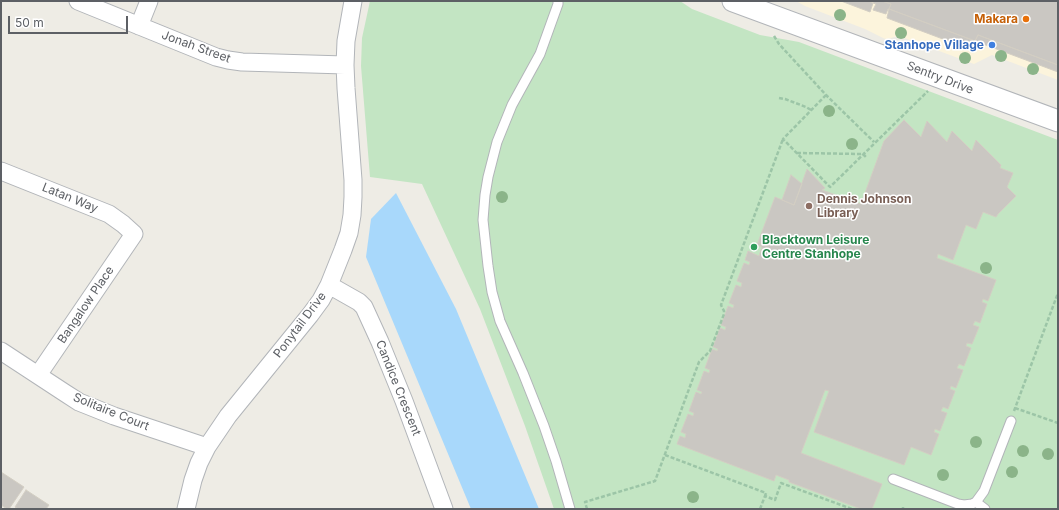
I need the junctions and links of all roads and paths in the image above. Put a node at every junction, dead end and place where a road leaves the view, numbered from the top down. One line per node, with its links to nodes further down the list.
1 (78, 1): 7 (street, Jonah Street)
2 (149, 1): 7 (street)
3 (353, 1): 9 (street, Ponytail Drive)
4 (733, 1): 15 (street, Sentry Drive)
5 (766, 1): 14 (street, Sentry Drive)
6 (559, 2): 36 (lane)
7 (139, 26): 9 (street, Jonah Street)
8 (772, 34): 11 (path)
9 (345, 65): 23 (street, Ponytail Drive)
10 (932, 87): 17 (path)
11 (826, 95): 13 (path); 17 (path)
12 (779, 98): 13 (path)
13 (811, 110): 16 (path)
14 (1058, 110)
15 (1058, 121)
16 (783, 139): 18 (path); 30 (path)
17 (874, 142): 19 (path)
18 (797, 153): 19 (path); 19 (path)
19 (863, 154): 20 (path)
20 (867, 158)
21 (1, 171): 22 (street, Latan Way)
22 (134, 234): 26 (street, Bangalow Place)
23 (329, 284): 29 (street, Ponytail Drive); 35 (street, Candice Crescent)
24 (1058, 293): 28 (path)
25 (1, 351): 26 (street, Solitaire Court)
26 (38, 375): 29 (street, Solitaire Court)
27 (1010, 421): 33 (lane)
28 (1058, 423)
29 (207, 447): 34 (street, Ponytail Drive)
30 (664, 455): 32 (path); 37 (path)
31 (893, 479): 33 (lane)
32 (765, 496): 38 (path); 39 (path)
33 (976, 502): 40 (lane)
34 (186, 509)
35 (444, 509)
36 (570, 509)
37 (587, 509)
38 (760, 509)
39 (852, 509)
40 (984, 509)

